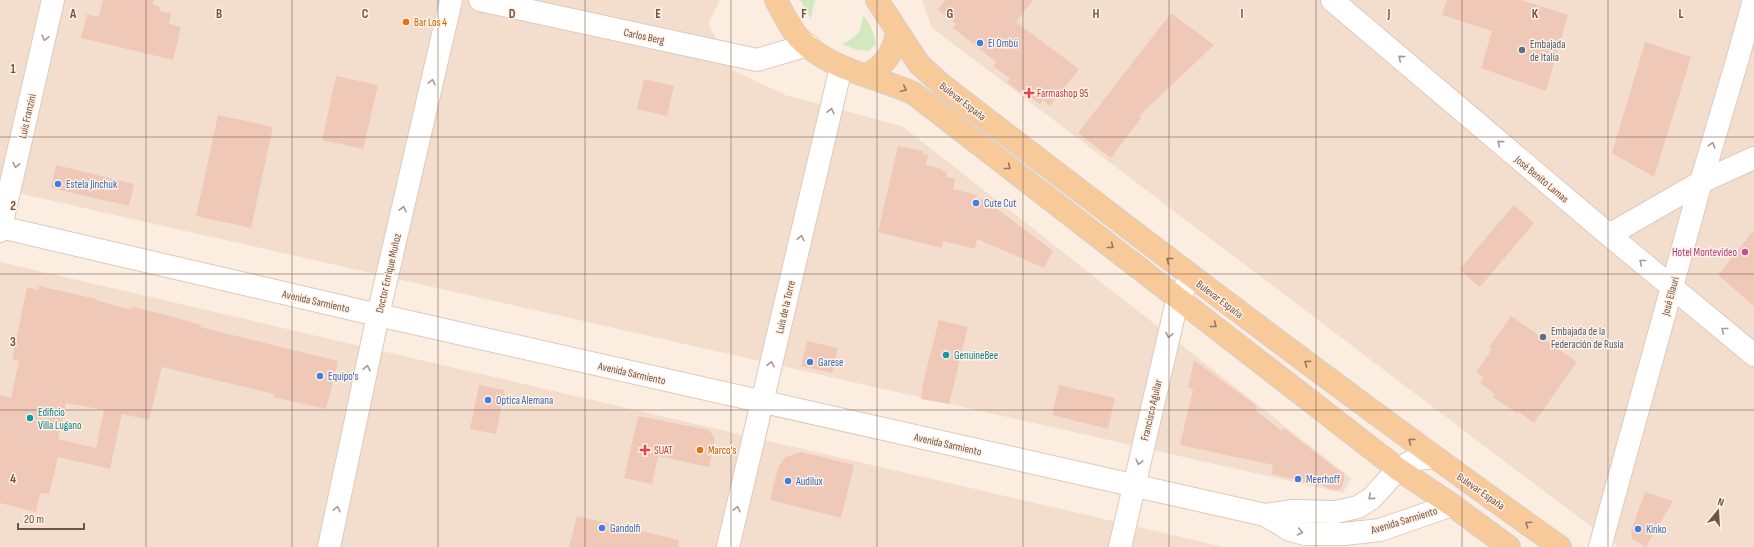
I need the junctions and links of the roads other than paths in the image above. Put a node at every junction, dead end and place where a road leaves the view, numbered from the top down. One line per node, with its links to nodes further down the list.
1 (54, 0): 14 (street, Luis Franzini, one-way to 14)
2 (451, 0): 19 (street, Doctor Enrique Muñoz, one-way to 2)
3 (480, 0): 9 (street, Carlos Berg)
4 (777, 0): 9 (main road)
5 (877, 0): 8 (main road, Bulevar España)
6 (1332, 0): 15 (street, José Benito Lamas, one-way to 6)
7 (1754, 0): 13 (street, José Ellauri, one-way to 7)
8 (897, 32): 11 (main road); 16 (main road, Bulevar España, one-way to 8)
9 (808, 45): 10 (main road)
10 (841, 67): 11 (main road); 21 (street, Luis de la Torre, one-way to 10)
11 (867, 75): 18 (main road, one-way to 18)
12 (1754, 158): 13 (street)
13 (1701, 182): 15 (street); 17 (street, José Ellauri)
14 (0, 228): 19 (street, Avenida Sarmiento)
15 (1609, 235): 17 (street, José Benito Lamas, one-way to 15)
16 (1192, 277): 18 (street, Francisco Aguilar); 22 (main road, Bulevar España, one-way to 16)
17 (1672, 287): 20 (street, José Benito Lamas, one-way to 17); 32 (street, José Ellauri)
18 (1178, 297): 23 (main road, one-way to 23); 24 (street, Francisco Aguilar, one-way to 24)
19 (378, 315): 21 (street, Avenida Sarmiento); 27 (street, Doctor Enrique Muñoz, one-way to 19)
20 (1754, 355)
21 (762, 402): 24 (street, Avenida Sarmiento); 28 (street, Luis de la Torre, one-way to 21)
22 (1433, 457): 23 (street, Avenida Sarmiento); 31 (main road, Bulevar España, one-way to 22)
23 (1398, 469): 25 (main road); 26 (street, Avenida Sarmiento, one-way to 26)
24 (1133, 485): 26 (street, Avenida Sarmiento); 29 (street, Francisco Aguilar)
25 (1452, 505): 26 (street, Avenida Sarmiento, one-way to 25); 30 (main road)
26 (1265, 516)
27 (329, 547)
28 (728, 547)
29 (1120, 547)
30 (1509, 547)
31 (1560, 547)
32 (1600, 547)

